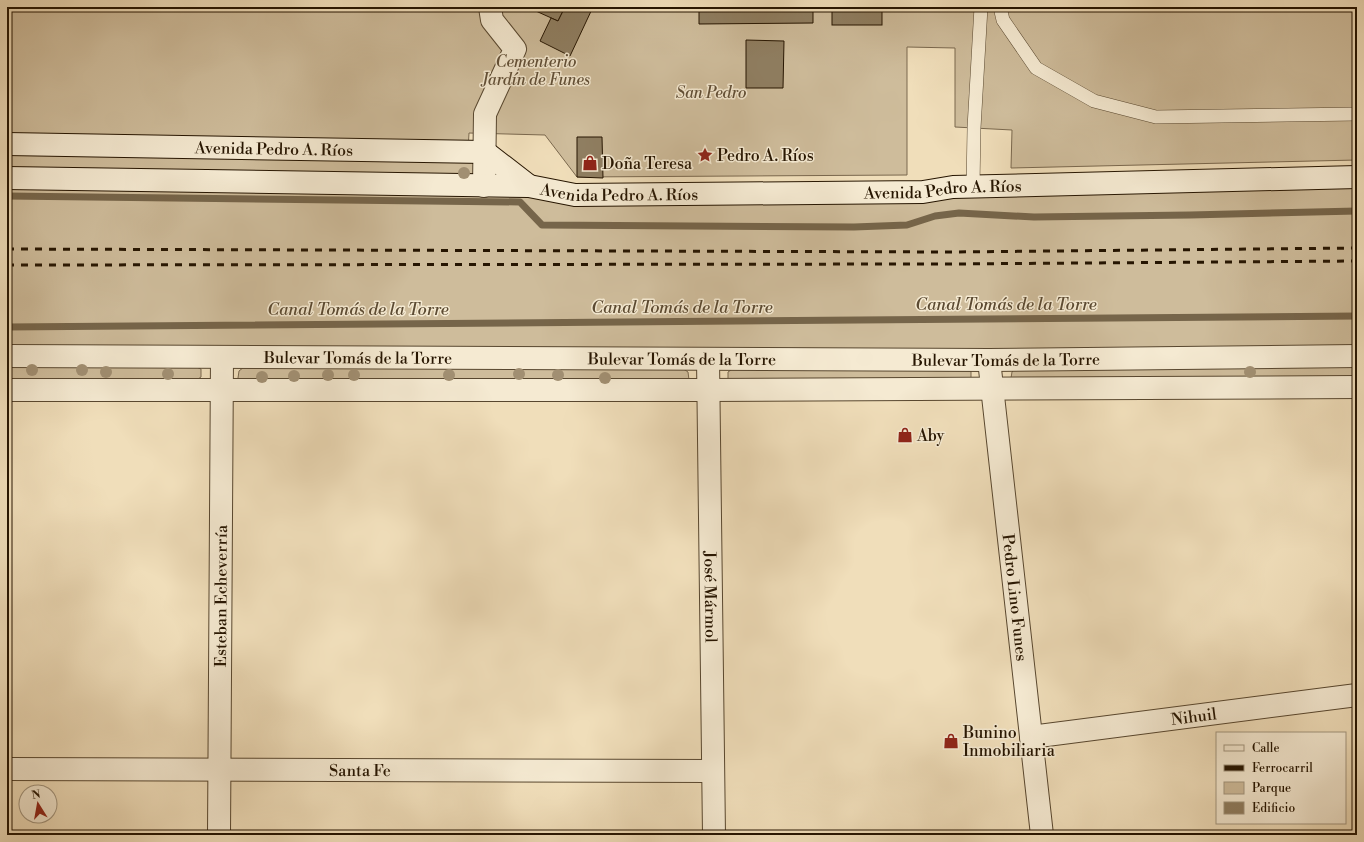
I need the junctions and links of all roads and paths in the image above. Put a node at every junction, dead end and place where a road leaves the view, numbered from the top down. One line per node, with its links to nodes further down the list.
1 (490, 7): 7 (street)
2 (981, 7): 13 (lane)
3 (1000, 7): 4 (lane)
4 (1357, 114)
5 (7, 144): 6 (street, Avenida Pedro A. Ríos)
6 (387, 150): 7 (street, Avenida Pedro A. Ríos); 10 (street)
7 (485, 152): 11 (street); 12 (street, Avenida Pedro A. Ríos)
8 (1357, 177): 13 (street, Avenida Pedro A. Ríos)
9 (7, 178): 10 (street, Avenida Pedro A. Ríos)
10 (386, 184): 11 (street, Avenida Pedro A. Ríos)
11 (484, 186): 12 (street, Avenida Pedro A. Ríos)
12 (529, 186): 13 (street, Avenida Pedro A. Ríos)
13 (973, 187)
14 (7, 356): 16 (street, Bulevar Tomás de la Torre)
15 (1357, 356): 18 (street, Bulevar Tomás de la Torre)
16 (222, 357): 17 (street, Bulevar Tomás de la Torre); 22 (street, Esteban Echeverría)
17 (708, 359): 18 (street, Bulevar Tomás de la Torre); 23 (street, José Mármol)
18 (989, 360): 20 (street, Pedro Lino Funes)
19 (1357, 387): 20 (street, Bulevar Tomás de la Torre)
20 (992, 389): 23 (street, Bulevar Tomás de la Torre); 25 (street, Pedro Lino Funes)
21 (7, 390): 22 (street, Bulevar Tomás de la Torre)
22 (222, 390): 23 (street, Bulevar Tomás de la Torre); 27 (street, Esteban Echeverría)
23 (709, 390): 28 (street, José Mármol)
24 (1357, 695): 25 (street, Nihuil)
25 (1031, 737): 31 (street, Pedro Lino Funes)
26 (7, 769): 27 (street, Santa Fe)
27 (219, 769): 28 (street, Santa Fe); 29 (street, Esteban Echeverría)
28 (713, 771): 30 (street, José Mármol)
29 (219, 835)
30 (714, 835)
31 (1042, 835)

